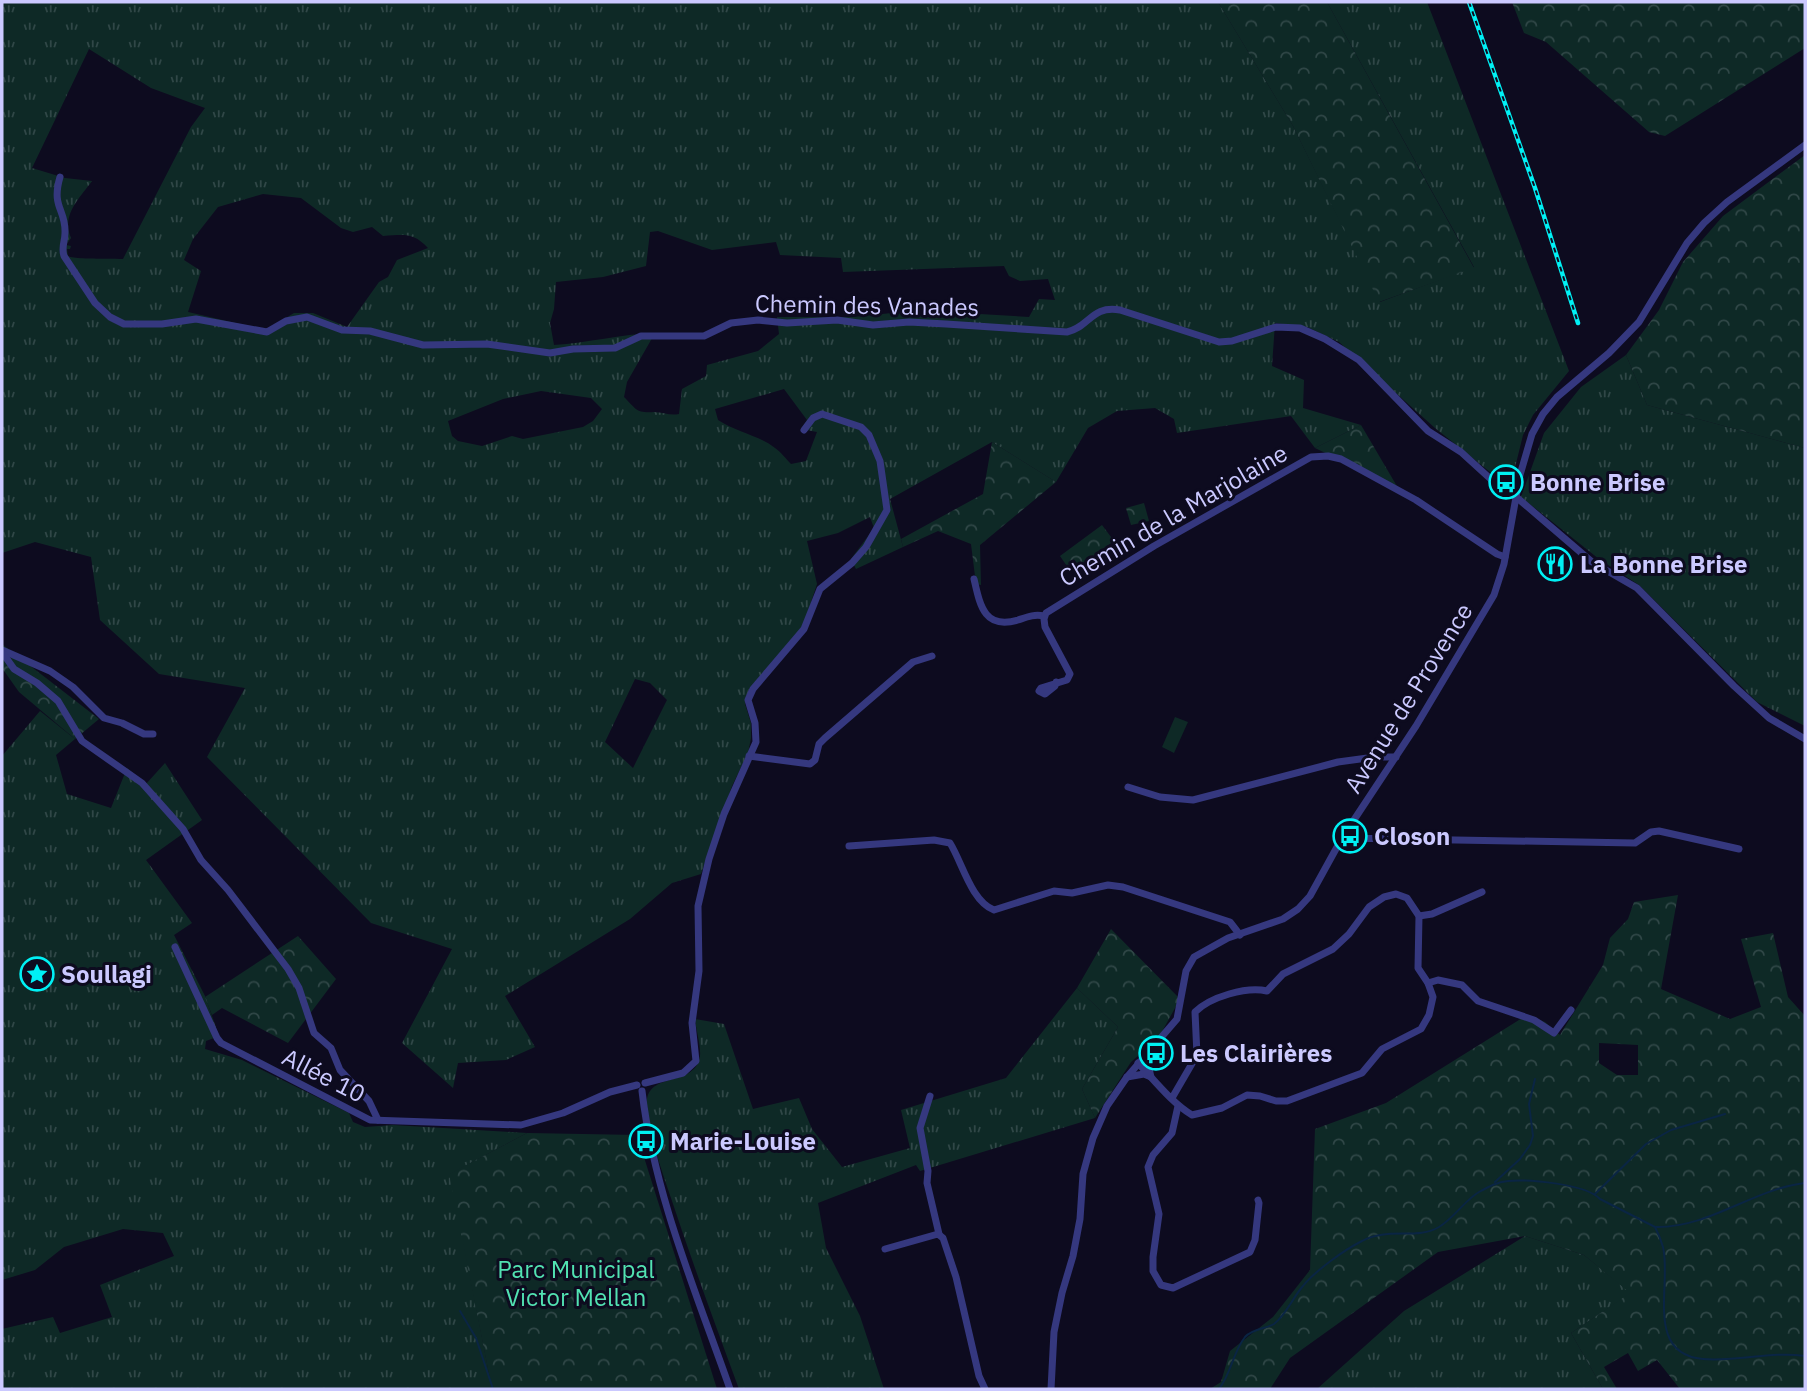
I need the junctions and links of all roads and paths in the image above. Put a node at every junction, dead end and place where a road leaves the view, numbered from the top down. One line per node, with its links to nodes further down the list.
1 (1805, 145): 4 (street, Avenue de Provence)
2 (60, 177): 4 (street, Chemin des Vanades)
3 (804, 430): 13 (street, Allée 10)
4 (1515, 497): 5 (street, Avenue de Provence); 12 (street, Chemin des Vanades)
5 (1505, 557): 7 (street, Chemin de la Marjolaine); 14 (street, Avenue de Provence)
6 (974, 579): 7 (street)
7 (1044, 616): 10 (street, Chemin de la Marjolaine)
8 (2, 651): 11 (street); 33 (street)
9 (932, 656): 13 (street)
10 (1056, 682)
11 (153, 734)
12 (1805, 739)
13 (749, 756): 29 (street, Allée 10)
14 (1396, 757): 15 (street); 16 (street, Avenue de Provence)
15 (1128, 787)
16 (1342, 838): 18 (street); 21 (street, Avenue de Provence)
17 (849, 846): 21 (street)
18 (1739, 849)
19 (1482, 892): 20 (street)
20 (1419, 916): 23 (street); 31 (street)
21 (1240, 935): 25 (street, Avenue de Provence)
22 (175, 947): 33 (street, Allée 10)
23 (1428, 983): 24 (street); 32 (street)
24 (1571, 1010)
25 (1156, 1045): 26 (street, Avenue de Provence); 28 (street)
26 (1138, 1063): 27 (street, Avenue de Provence); 28 (street)
27 (1126, 1077): 28 (street); 39 (street, Avenue de Provence)
28 (1151, 1077): 31 (street)
29 (641, 1086): 33 (street, Allée 10); 37 (street)
30 (930, 1096): 35 (street)
31 (1172, 1098): 32 (street)
32 (1178, 1106): 34 (street)
33 (378, 1120)
34 (1258, 1200)
35 (939, 1234): 36 (street); 38 (street)
36 (885, 1249)
37 (730, 1389)
38 (985, 1389)
39 (1051, 1389)

